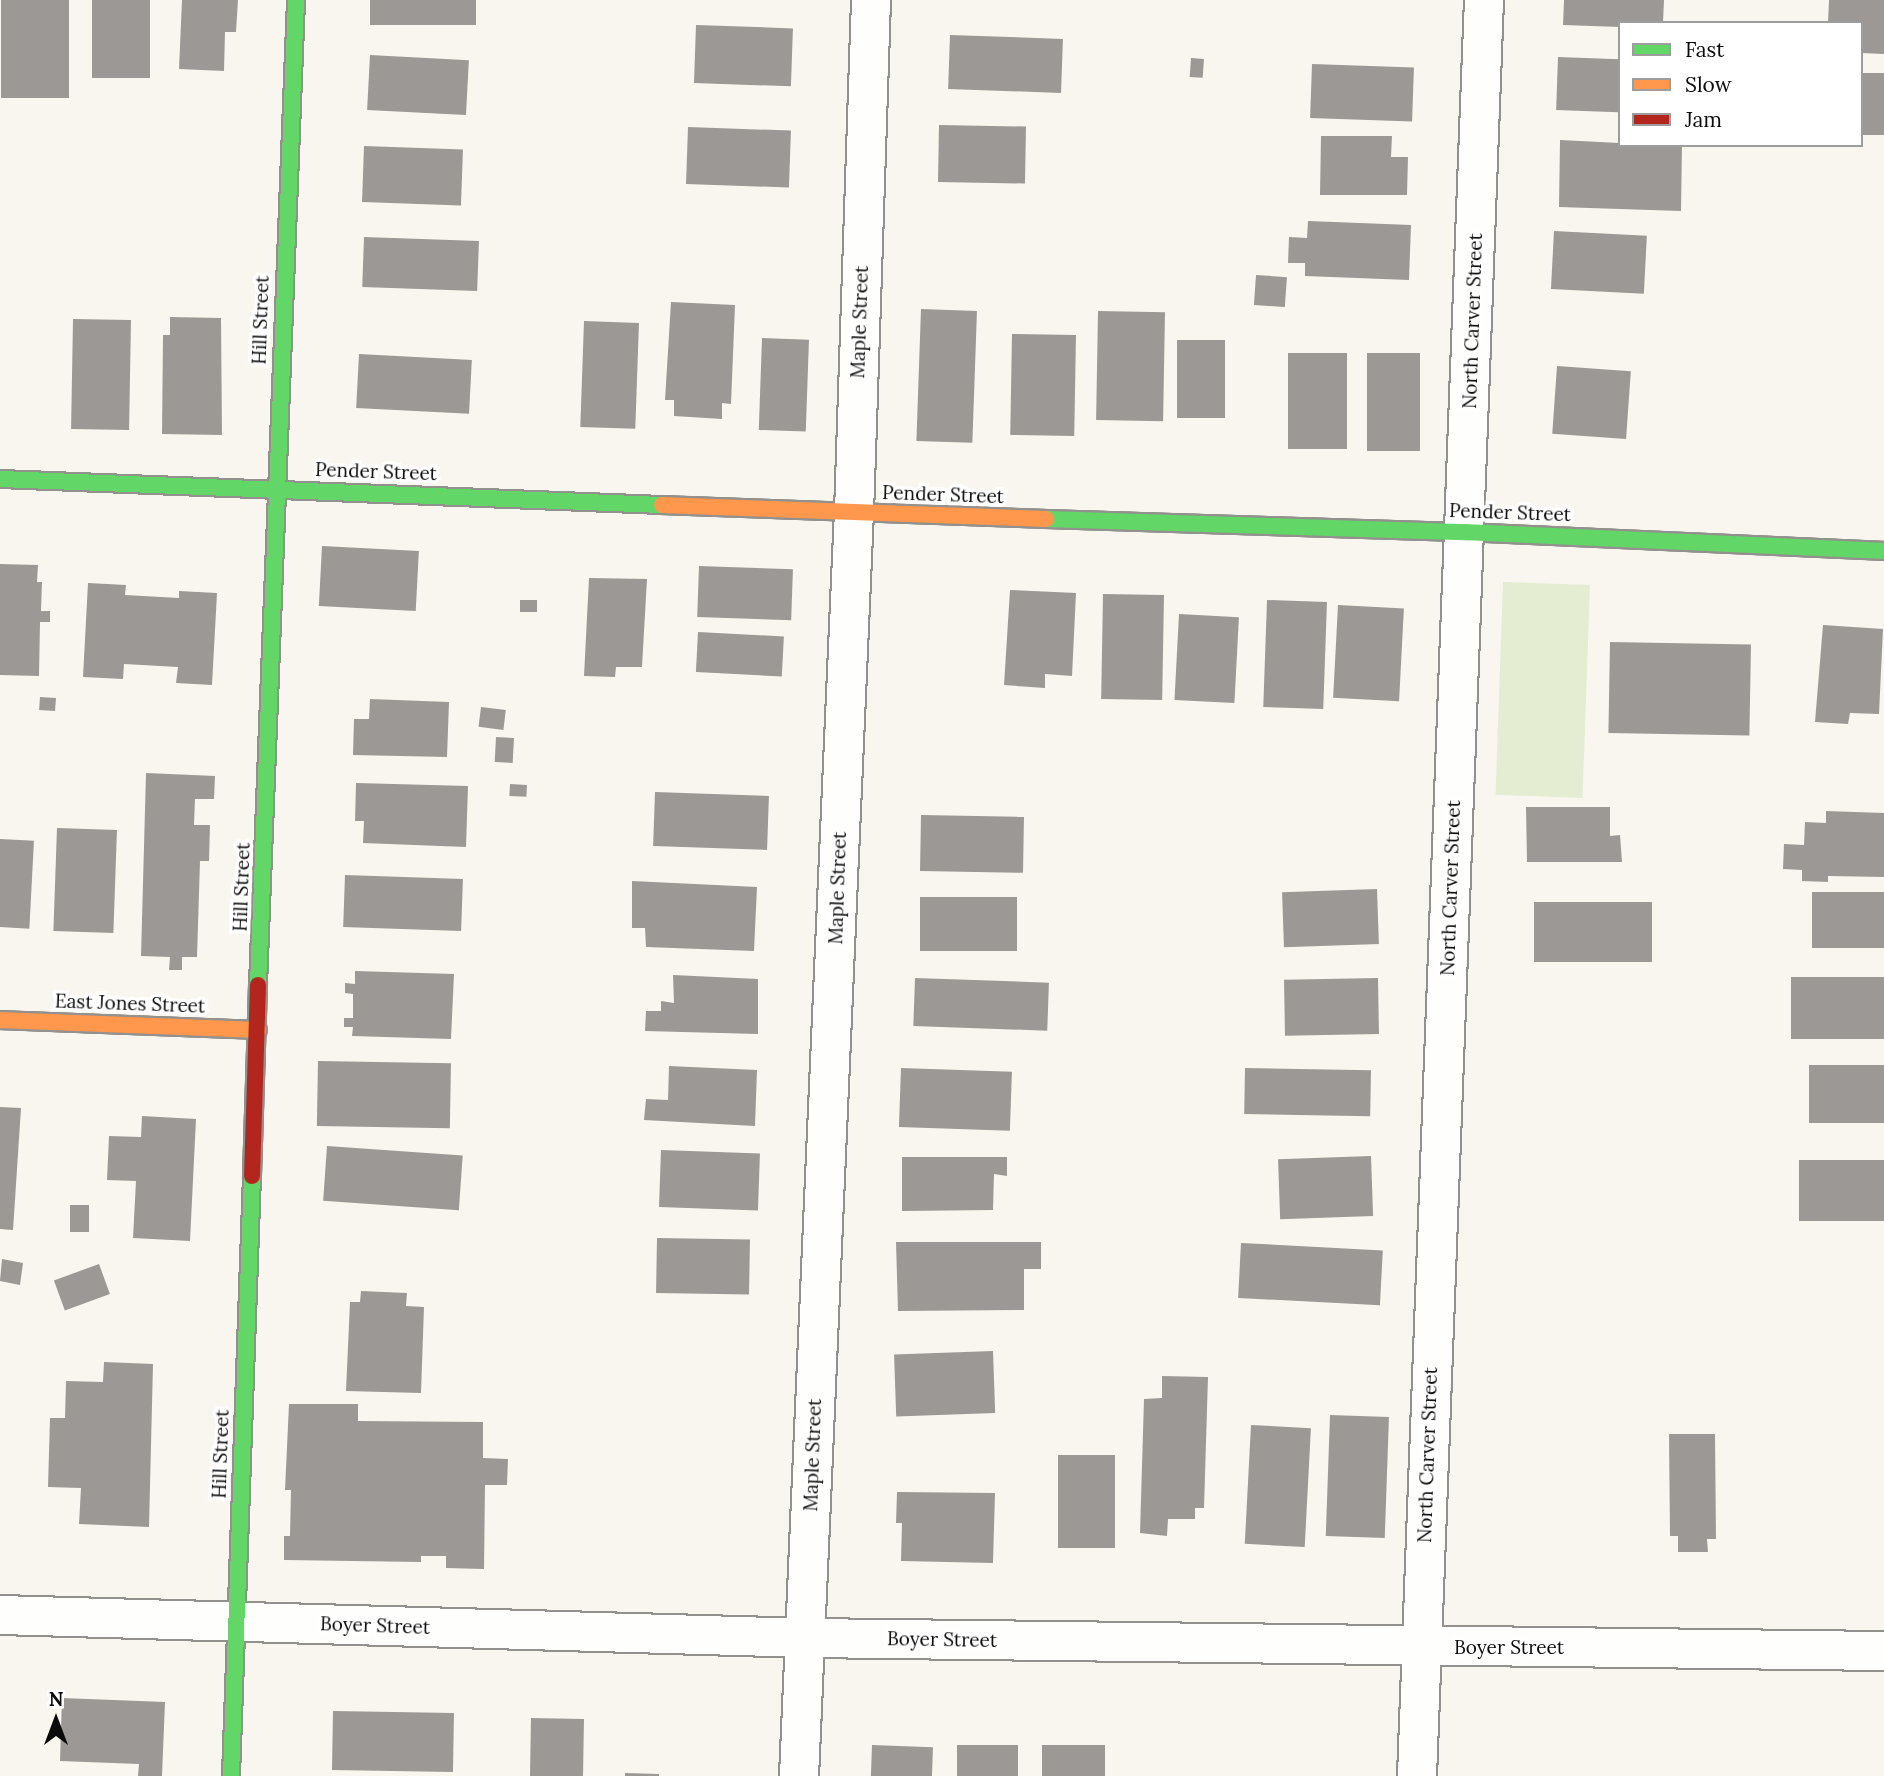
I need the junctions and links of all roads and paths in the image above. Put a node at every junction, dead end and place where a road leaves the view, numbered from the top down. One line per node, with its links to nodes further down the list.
1 (296, 0): 5 (street, Hill Street)
2 (871, 0): 6 (street, Maple Street)
3 (1484, 0): 7 (street, North Carver Street)
4 (0, 479): 5 (street, Pender Street)
5 (275, 489): 6 (street, Pender Street); 10 (street, Hill Street)
6 (854, 513): 7 (street, Pender Street); 13 (street, Maple Street)
7 (1466, 532): 8 (street, Pender Street); 14 (street, North Carver Street)
8 (1884, 551)
9 (0, 1020): 10 (street, East Jones Street)
10 (258, 1030): 12 (street, Hill Street)
11 (0, 1615): 12 (street, Boyer Street)
12 (235, 1622): 13 (street, Boyer Street); 16 (street, Hill Street)
13 (806, 1638): 14 (street, Boyer Street); 17 (street, Maple Street)
14 (1420, 1647): 15 (street, Boyer Street); 18 (street, North Carver Street)
15 (1884, 1651)
16 (231, 1776)
17 (799, 1776)
18 (1418, 1776)

